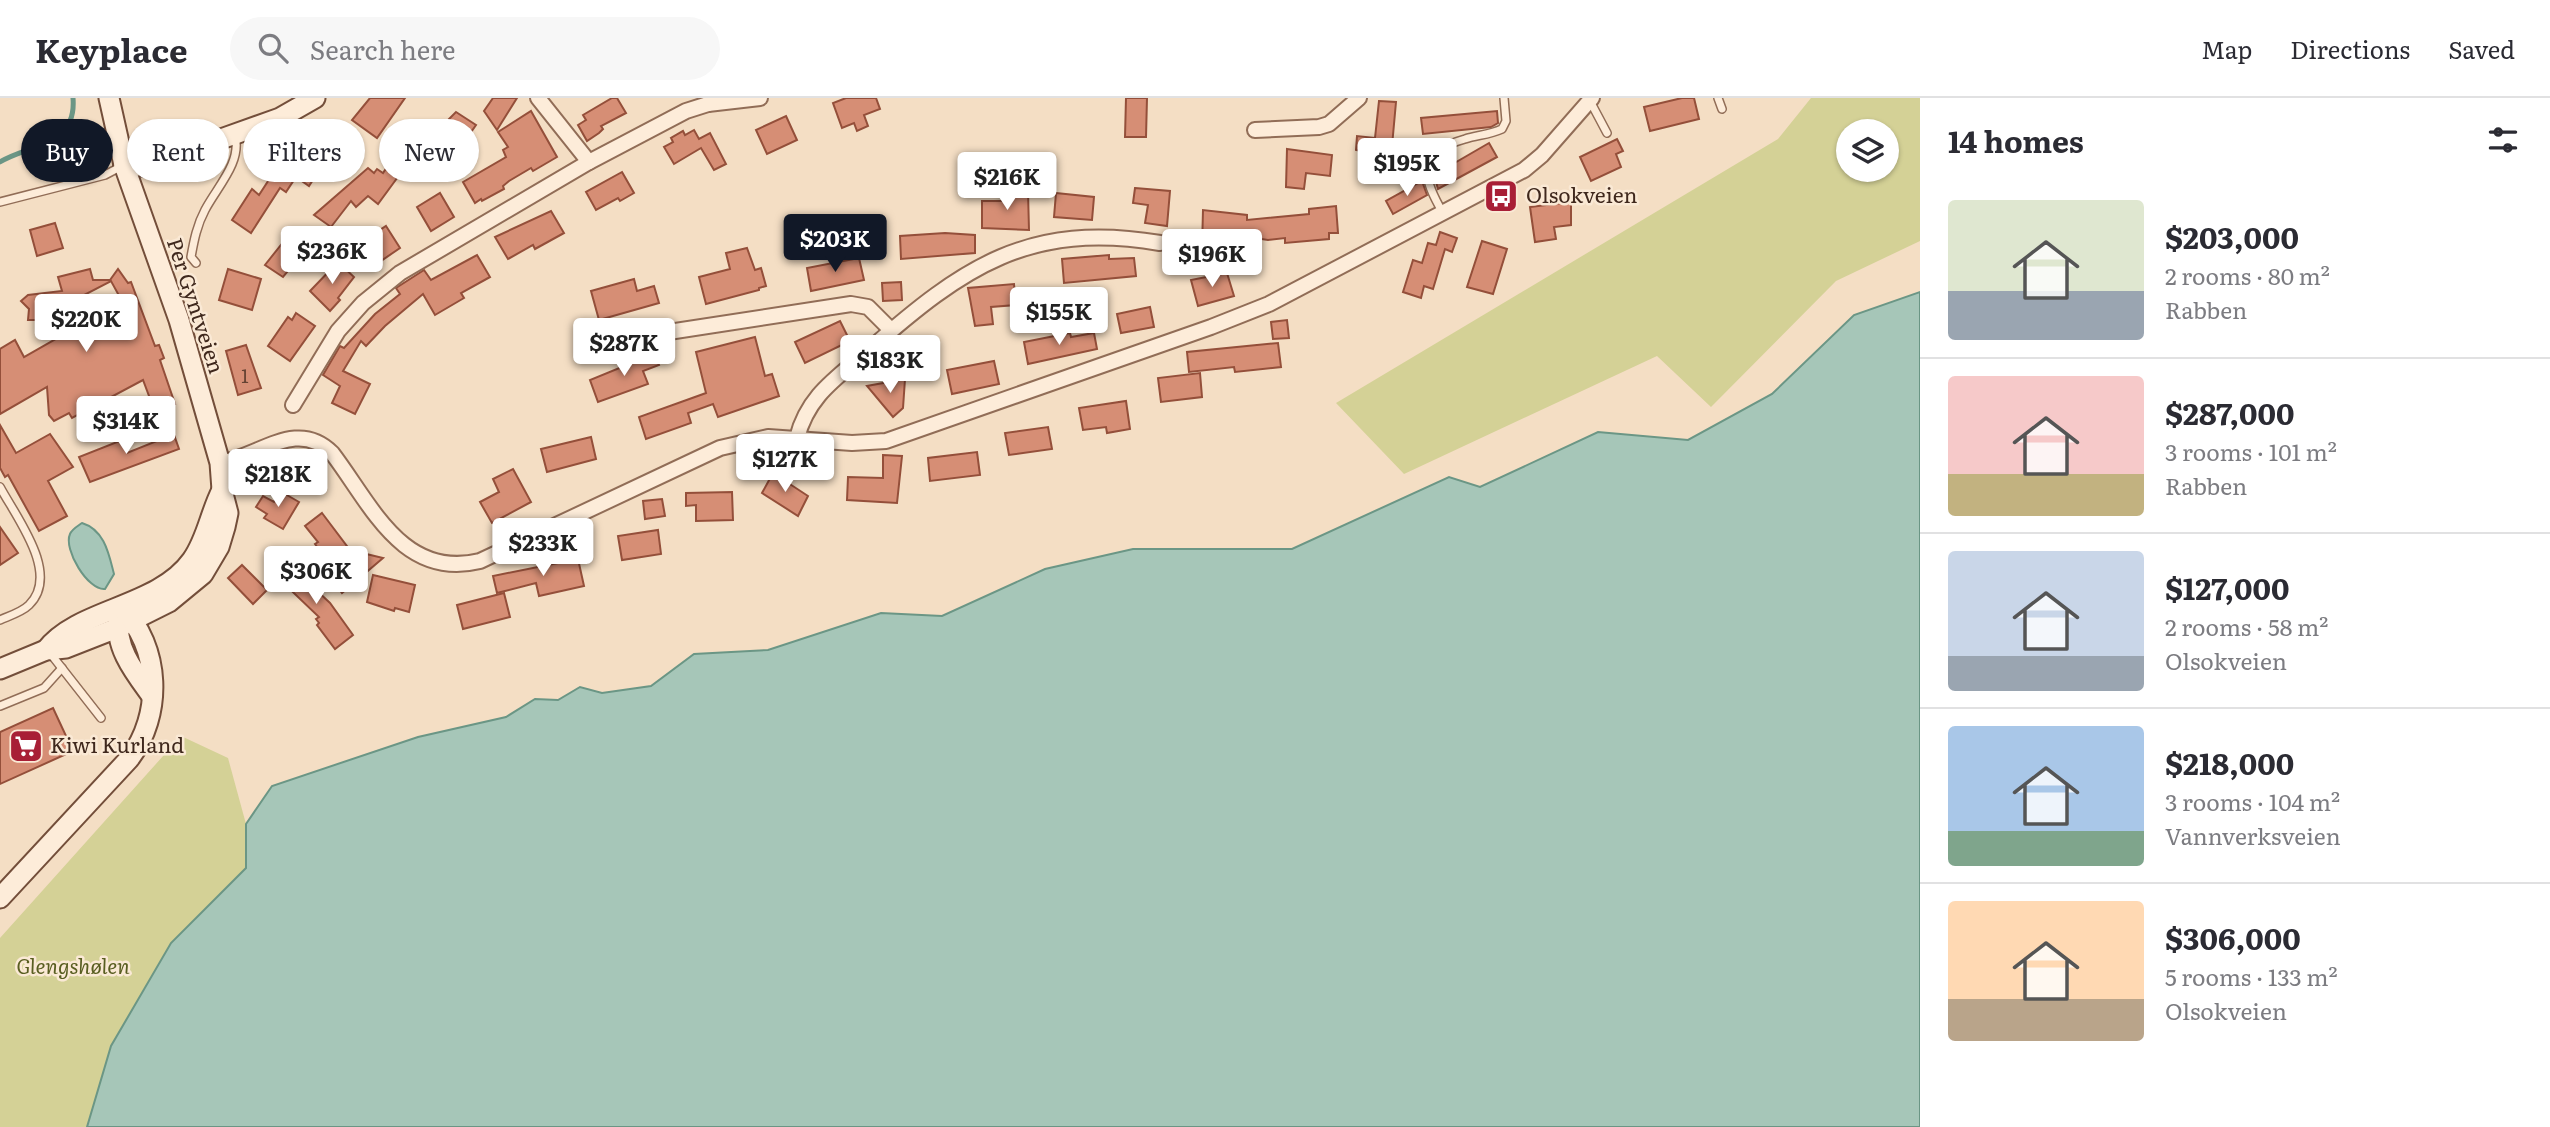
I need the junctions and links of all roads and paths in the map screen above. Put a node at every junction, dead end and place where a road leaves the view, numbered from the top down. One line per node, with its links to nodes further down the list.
1 (109, 98): 17 (main road, Per Gyntveien)
2 (315, 98): 13 (main road)
3 (538, 98): 16 (street)
4 (760, 98): 9 (street)
5 (1359, 98): 11 (street)
6 (1504, 98): 21 (lane)
7 (1717, 98): 10 (lane)
8 (1590, 99): 12 (lane); 21 (street)
9 (711, 101): 16 (street)
10 (1722, 109)
11 (1255, 130)
12 (1607, 133)
13 (229, 137)
14 (229, 138): 18 (lane)
15 (127, 162): 17 (main road)
16 (589, 162): 26 (street)
17 (124, 164): 20 (lane); 28 (main road, Per Gyntveien)
18 (229, 170)
19 (222, 182): 23 (lane)
20 (0, 202)
21 (1444, 214): 27 (street)
22 (1160, 243): 24 (street)
23 (196, 263)
24 (891, 330): 25 (street); 27 (street)
25 (623, 339)
26 (293, 405)
27 (797, 438): 28 (street)
28 (220, 463): 30 (main road, Per Gyntveien)
29 (0, 488): 32 (lane)
30 (222, 490): 31 (main road); 33 (main road, Per Gyntveien)
31 (121, 607): 33 (main road); 34 (main road)
32 (0, 620)
33 (126, 625): 34 (main road, Per Gyntveien); 39 (main road)
34 (46, 650): 35 (lane); 36 (main road)
35 (62, 668): 37 (lane); 38 (lane)
36 (0, 669)
37 (0, 706)
38 (101, 718)
39 (0, 898)

